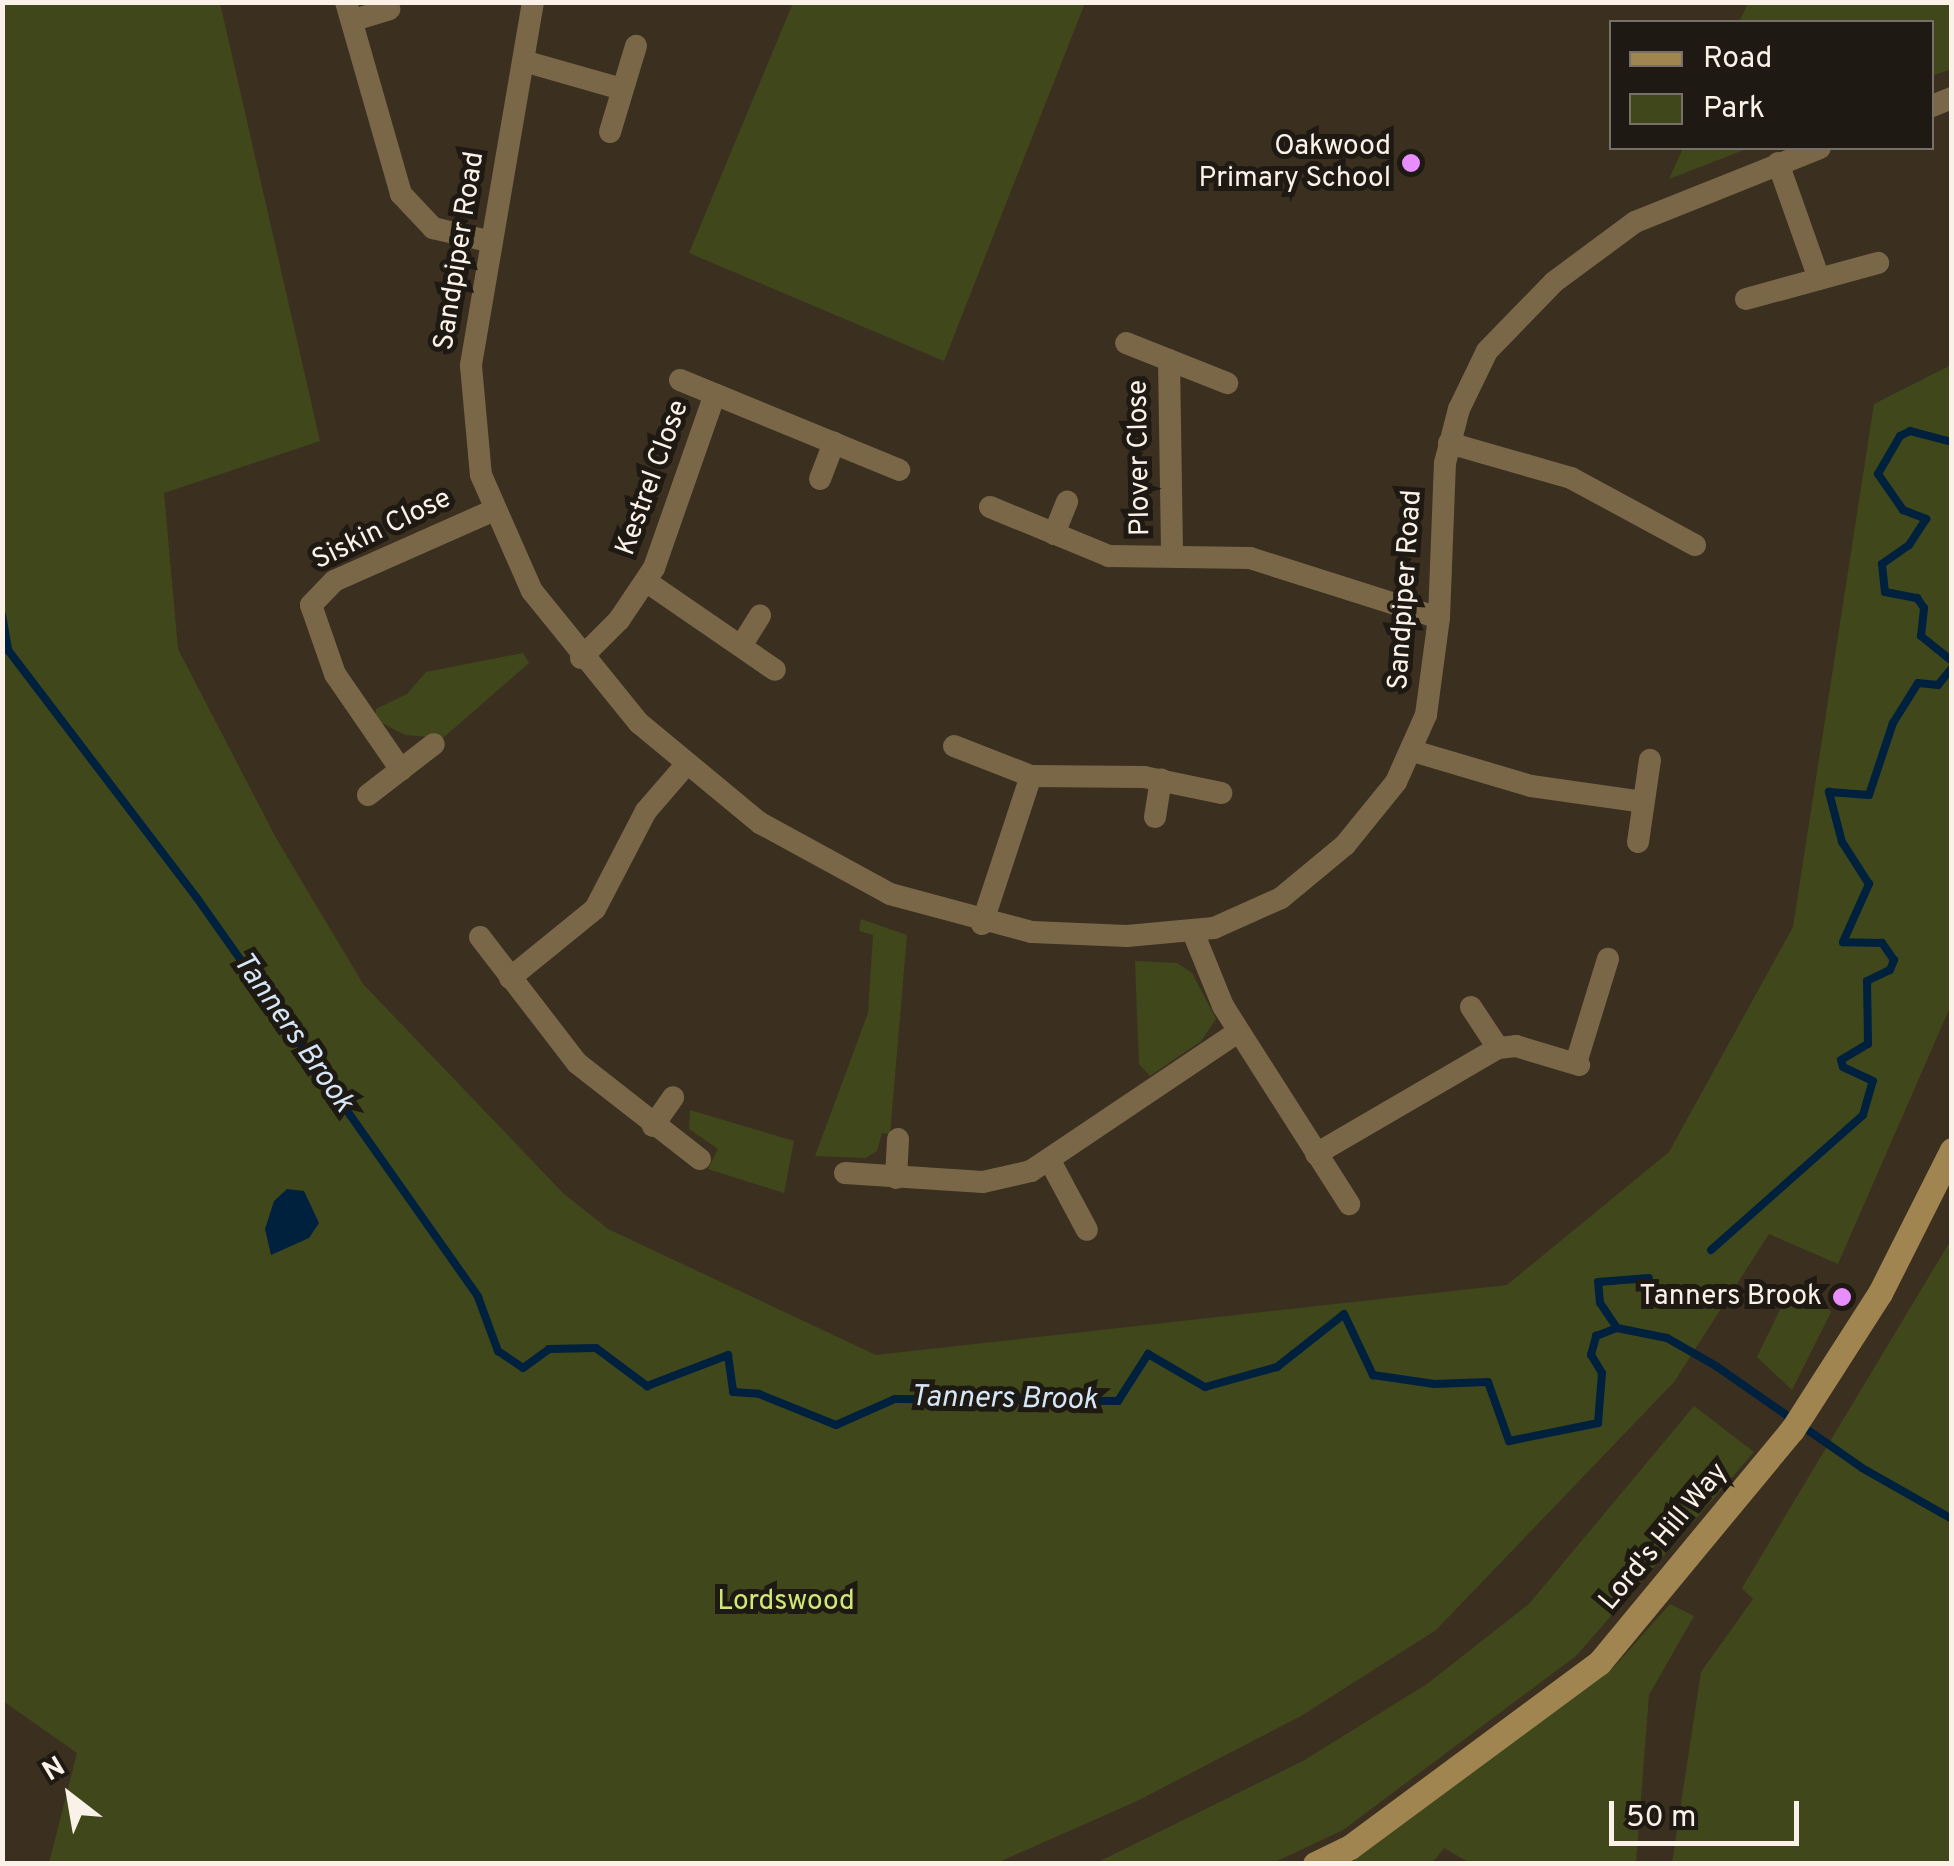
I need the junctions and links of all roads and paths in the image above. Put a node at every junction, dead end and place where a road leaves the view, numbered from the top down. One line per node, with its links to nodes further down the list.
1 (533, 2): 5 (street, Sandpiper Road)
2 (390, 8): 3 (street)
3 (350, 11): 10 (street)
4 (636, 46): 6 (street)
5 (527, 62): 6 (street); 10 (street, Sandpiper Road)
6 (622, 89): 7 (street)
7 (610, 132)
8 (1814, 150): 9 (street, Sandpiper Road)
9 (1778, 163): 12 (street); 20 (street, Sandpiper Road)
10 (488, 241): 25 (street, Sandpiper Road)
11 (1878, 263): 12 (street)
12 (1819, 279): 13 (street)
13 (1746, 299)
14 (1126, 343): 15 (street, Plover Close)
15 (1169, 360): 17 (street, Plover Close); 28 (street, Plover Close)
16 (680, 380): 18 (street, Kestrel Close)
17 (1227, 382)
18 (715, 394): 19 (street, Kestrel Close); 29 (street, Kestrel Close)
19 (834, 443): 21 (street, Kestrel Close); 22 (street)
20 (1448, 443): 27 (street); 31 (street, Sandpiper Road)
21 (899, 470)
22 (820, 478)
23 (1067, 502): 26 (street)
24 (990, 508): 26 (street, Plover Close)
25 (494, 510): 33 (street, Sandpiper Road); 40 (street, Siskin Close)
26 (1054, 534): 28 (street, Plover Close)
27 (1695, 545)
28 (1172, 556): 31 (street, Plover Close)
29 (647, 582): 32 (street, Kestrel Close); 33 (street, Kestrel Close)
30 (760, 615): 32 (street)
31 (1439, 618): 37 (street, Sandpiper Road)
32 (741, 646): 34 (street, Kestrel Close)
33 (582, 658): 39 (street, Sandpiper Road)
34 (775, 670)
35 (434, 744): 40 (street)
36 (954, 746): 41 (street)
37 (1413, 751): 45 (street); 49 (street, Sandpiper Road)
38 (1650, 760): 45 (street)
39 (685, 766): 48 (street, Sandpiper Road); 52 (street)
40 (401, 770): 44 (street)
41 (1030, 776): 42 (street); 48 (street)
42 (1161, 780): 43 (street); 46 (street)
43 (1221, 793)
44 (368, 795)
45 (1643, 802): 47 (street)
46 (1155, 817)
47 (1638, 842)
48 (982, 924): 49 (street, Sandpiper Road)
49 (1193, 932): 54 (street)
50 (480, 937): 52 (street)
51 (1608, 959): 55 (street)
52 (510, 978): 57 (street)
53 (1471, 1006): 55 (street)
54 (1238, 1032): 60 (street); 62 (street)
55 (1498, 1048): 60 (street)
56 (673, 1098): 57 (street)
57 (652, 1126): 61 (street)
58 (898, 1140): 64 (street)
59 (1952, 1150): 67 (street, Lord's Hill Way)
60 (1316, 1154): 65 (street)
61 (700, 1160)
62 (1050, 1162): 64 (street); 66 (street)
63 (845, 1173): 64 (street)
64 (896, 1178)
65 (1348, 1204)
66 (1087, 1230)
67 (1315, 1864)

